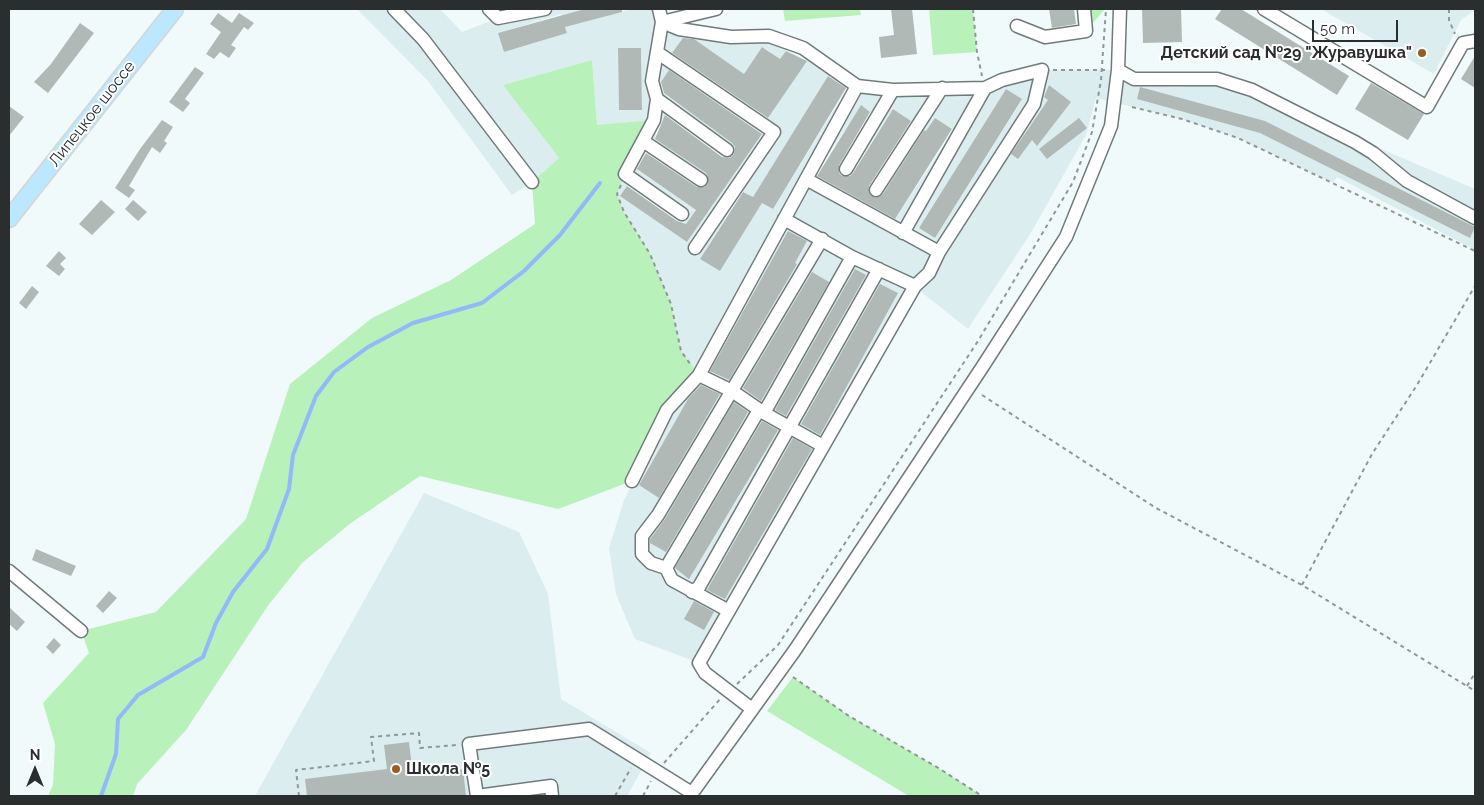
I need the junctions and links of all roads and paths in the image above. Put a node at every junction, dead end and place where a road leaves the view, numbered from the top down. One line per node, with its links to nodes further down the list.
1 (175, 9): 38 (main road, Липецкое шоссе)
2 (394, 9): 34 (street)
3 (489, 9): 4 (street)
4 (545, 9)
5 (659, 9): 13 (street)
6 (716, 9): 13 (street)
7 (973, 9): 24 (path)
8 (1084, 9): 14 (street)
9 (1106, 9): 20 (path)
10 (1120, 9): 21 (street)
11 (1264, 9): 16 (street)
12 (1449, 9): 15 (path)
13 (662, 22): 18 (street); 22 (street)
14 (1017, 26)
15 (1455, 33)
16 (1469, 42): 17 (street)
17 (1475, 50)
18 (658, 53): 26 (street); 42 (street)
19 (1042, 70): 20 (path); 24 (street); 44 (street)
20 (1102, 70): 21 (path); 65 (path)
21 (1118, 70): 37 (street); 67 (street)
22 (857, 86): 25 (street); 32 (street)
23 (942, 88): 24 (street); 25 (street); 35 (street)
24 (985, 88): 40 (street)
25 (893, 90): 30 (street)
26 (657, 99): 28 (street); 29 (street)
27 (1132, 107): 43 (path)
28 (643, 141): 31 (street); 33 (street)
29 (727, 150)
30 (846, 169)
31 (625, 174): 36 (street); 49 (path)
32 (806, 179): 39 (street); 40 (street)
33 (701, 180)
34 (532, 182)
35 (876, 190)
36 (682, 214)
37 (1475, 218)
38 (9, 219)
39 (784, 219): 41 (street); 49 (street)
40 (903, 233): 44 (street)
41 (822, 239): 45 (street); 50 (street)
42 (694, 248)
43 (1475, 251)
44 (939, 252): 47 (street)
45 (852, 257): 46 (street); 52 (street)
46 (879, 269): 47 (street); 53 (street)
47 (915, 286): 54 (street)
48 (1475, 286): 58 (path)
49 (698, 375): 50 (street); 55 (street)
50 (732, 391): 52 (street); 56 (street)
51 (982, 395): 58 (path)
52 (762, 412): 53 (street); 56 (street)
53 (790, 429): 54 (street); 59 (street)
54 (823, 446): 60 (street)
55 (632, 481)
56 (666, 568): 59 (street)
57 (9, 571): 61 (street)
58 (1302, 585): 64 (path)
59 (692, 592): 60 (street)
60 (729, 611): 65 (street)
61 (81, 631)
62 (1475, 673): 64 (path)
63 (793, 678): 76 (path)
64 (1467, 686): 66 (path)
65 (728, 691): 67 (street); 70 (path)
66 (1475, 691)
67 (752, 709): 71 (street)
68 (470, 744): 69 (street); 72 (path); 73 (street)
69 (636, 759): 70 (street); 74 (path)
70 (656, 772): 71 (street); 75 (path)
71 (691, 795)
72 (299, 796)
73 (552, 796)
74 (615, 796)
75 (643, 796)
76 (982, 796)

